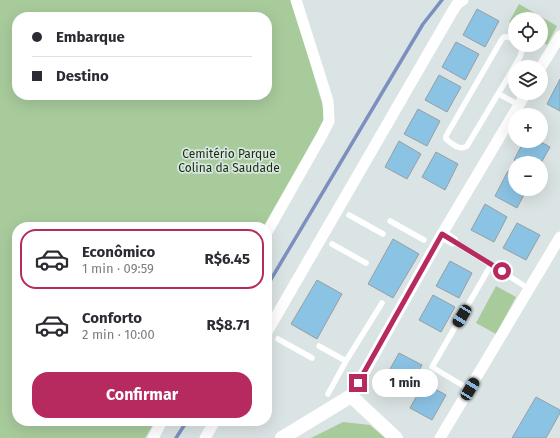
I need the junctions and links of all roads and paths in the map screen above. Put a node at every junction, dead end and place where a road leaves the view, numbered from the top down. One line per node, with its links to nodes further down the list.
1 (296, 0): 12 (street)
2 (463, 0): 23 (street)
3 (560, 36): 6 (street)
4 (508, 37): 7 (lane)
5 (522, 52): 7 (lane)
6 (546, 60)
7 (499, 94): 9 (lane)
8 (522, 100): 9 (street)
9 (519, 105): 14 (street)
10 (349, 215): 13 (lane)
11 (390, 221): 16 (lane)
12 (272, 223)
13 (383, 234)
14 (442, 234): 17 (street); 30 (street)
15 (560, 236): 21 (street)
16 (424, 240)
17 (453, 241): 20 (lane)
18 (332, 244): 19 (lane)
19 (366, 263)
20 (491, 265): 21 (lane); 28 (lane)
21 (526, 287): 28 (street)
22 (382, 303): 27 (lane)
23 (272, 323)
24 (278, 339): 26 (lane)
25 (319, 346): 27 (lane)
26 (312, 358)
27 (346, 361): 29 (lane)
28 (466, 387): 37 (street)
29 (328, 394)
30 (350, 396): 35 (street); 36 (street)
31 (159, 426): 33 (street)
32 (212, 426): 34 (street)
33 (153, 438)
34 (205, 438)
35 (282, 438)
36 (396, 438)
37 (440, 438)

